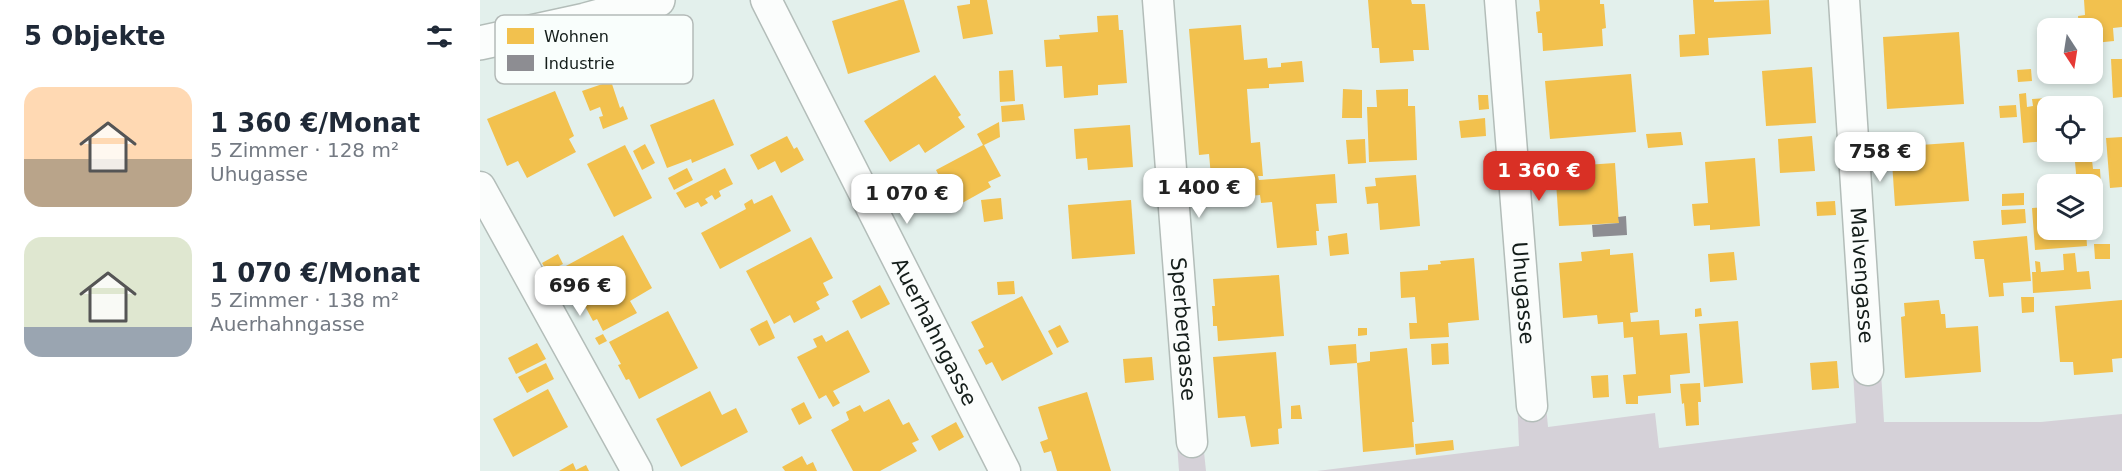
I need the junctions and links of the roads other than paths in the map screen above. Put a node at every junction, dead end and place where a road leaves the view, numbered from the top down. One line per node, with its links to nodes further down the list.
1 (658, 0): 6 (street)
2 (766, 0): 14 (street, Auerhahngasse)
3 (1158, 0): 12 (street, Sperbergasse)
4 (1500, 0): 11 (street, Uhugasse)
5 (1844, 0): 10 (street, Malvengasse)
6 (603, 15)
7 (495, 40): 8 (street)
8 (480, 43)
9 (480, 187): 13 (street)
10 (1868, 370)
11 (1532, 406)
12 (1192, 442)
13 (637, 471)
14 (1005, 471)

